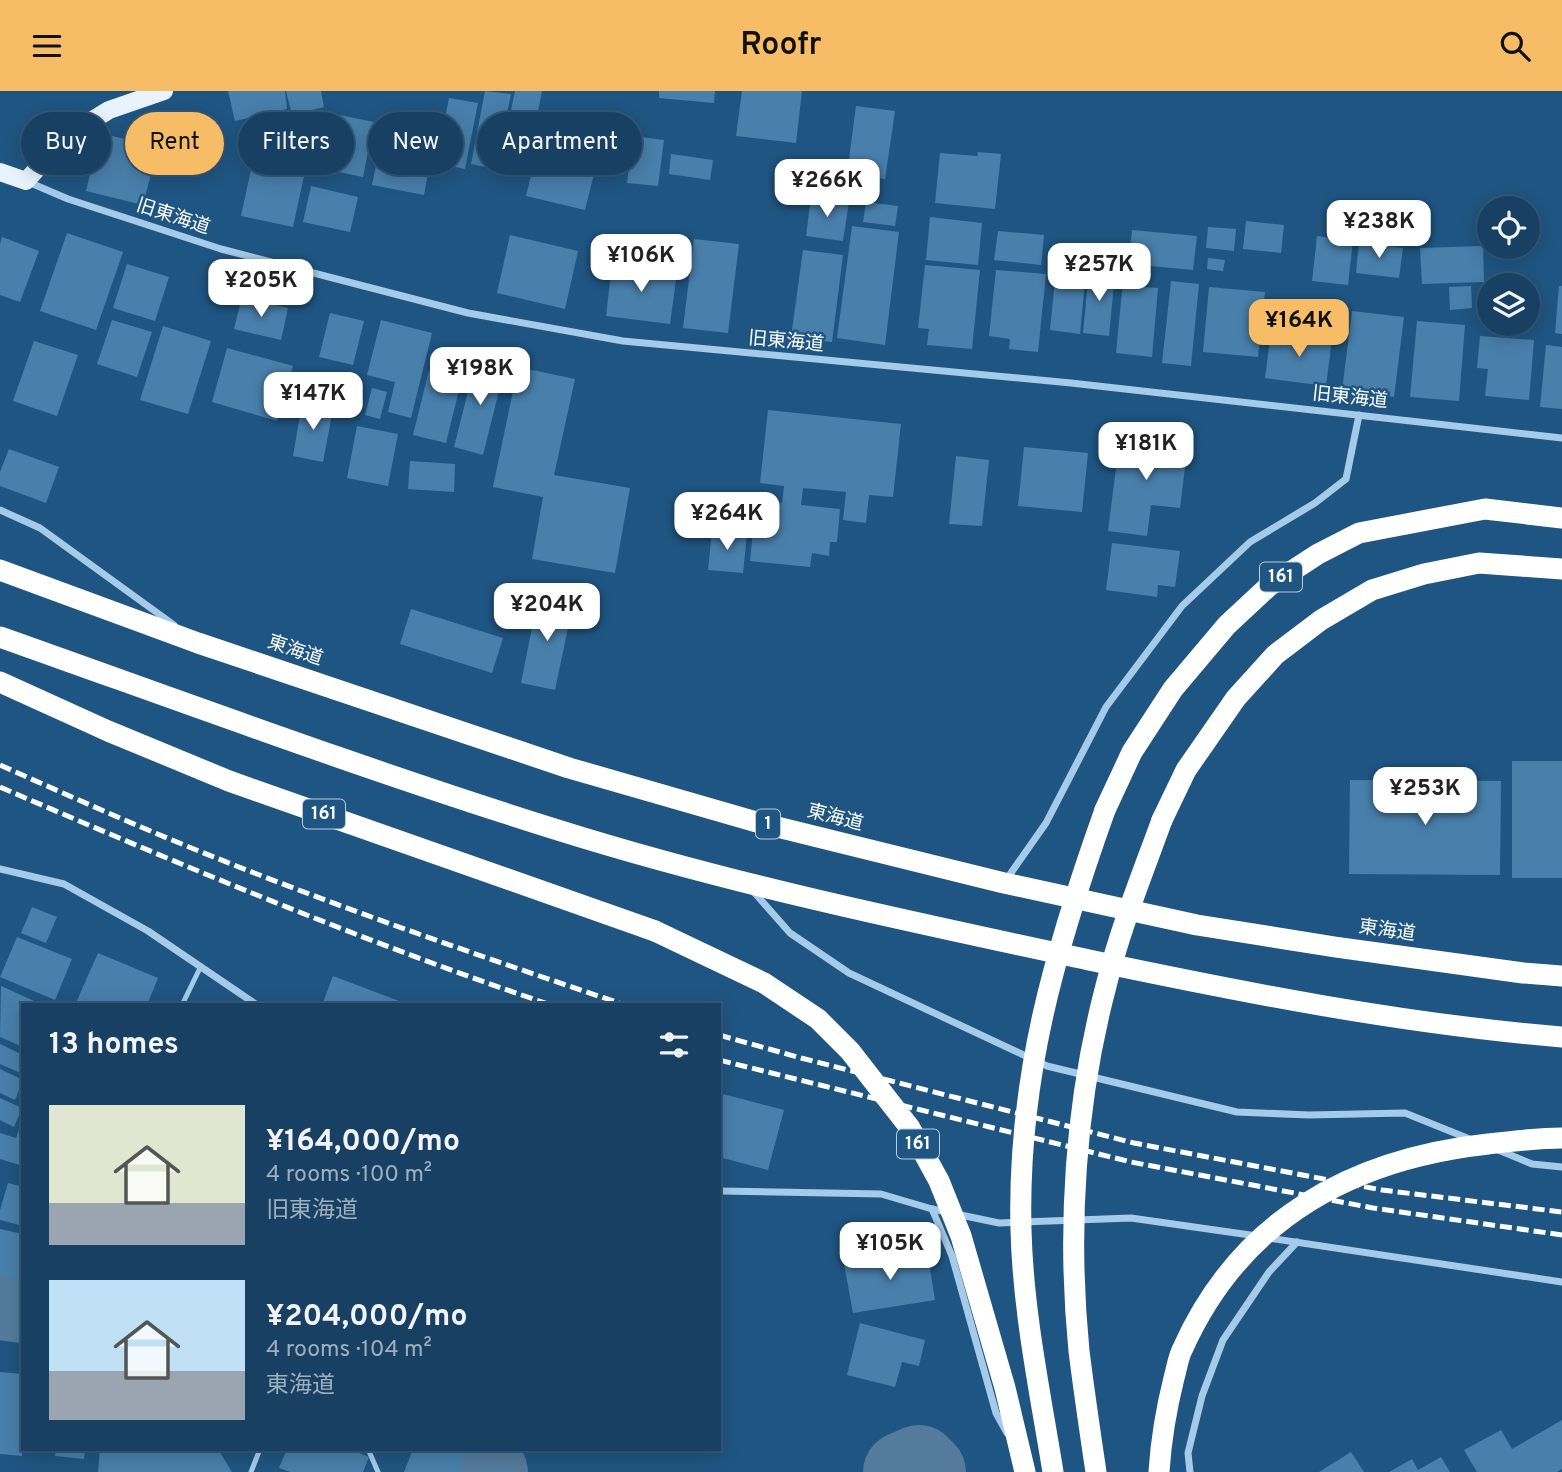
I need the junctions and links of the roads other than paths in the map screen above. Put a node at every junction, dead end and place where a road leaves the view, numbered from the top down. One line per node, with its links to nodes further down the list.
1 (164, 91): 3 (main road)
2 (0, 172): 3 (main road)
3 (26, 181): 4 (street, 旧東海道)
4 (1359, 415): 5 (street, 旧東海道); 15 (street)
5 (1562, 437)
6 (0, 510): 11 (street)
7 (1562, 518): 33 (highway, 161, bridge)
8 (1562, 569): 34 (highway, bridge)
9 (0, 570): 11 (highway, 東海道 / 1)
10 (0, 636): 14 (highway)
11 (198, 643): 15 (highway, 東海道 / 1)
12 (0, 682): 31 (highway, 161, bridge)
13 (0, 869): 16 (street)
14 (746, 883): 20 (highway); 22 (street)
15 (1004, 883): 17 (highway, 東海道 / 1)
16 (201, 966): 18 (lane); 19 (street)
17 (1562, 976)
18 (183, 1003)
19 (254, 1003)
20 (1562, 1038)
21 (1562, 1138): 35 (highway, bridge)
22 (1562, 1167)
23 (721, 1191): 24 (street)
24 (932, 1209): 25 (street); 32 (street)
25 (1297, 1242): 26 (street); 36 (street)
26 (1562, 1282)
27 (259, 1451): 29 (lane)
28 (369, 1451): 30 (lane)
29 (251, 1472)
30 (378, 1472)
31 (1025, 1472)
32 (1031, 1472)
33 (1053, 1472)
34 (1096, 1472)
35 (1158, 1472)
36 (1190, 1472)

